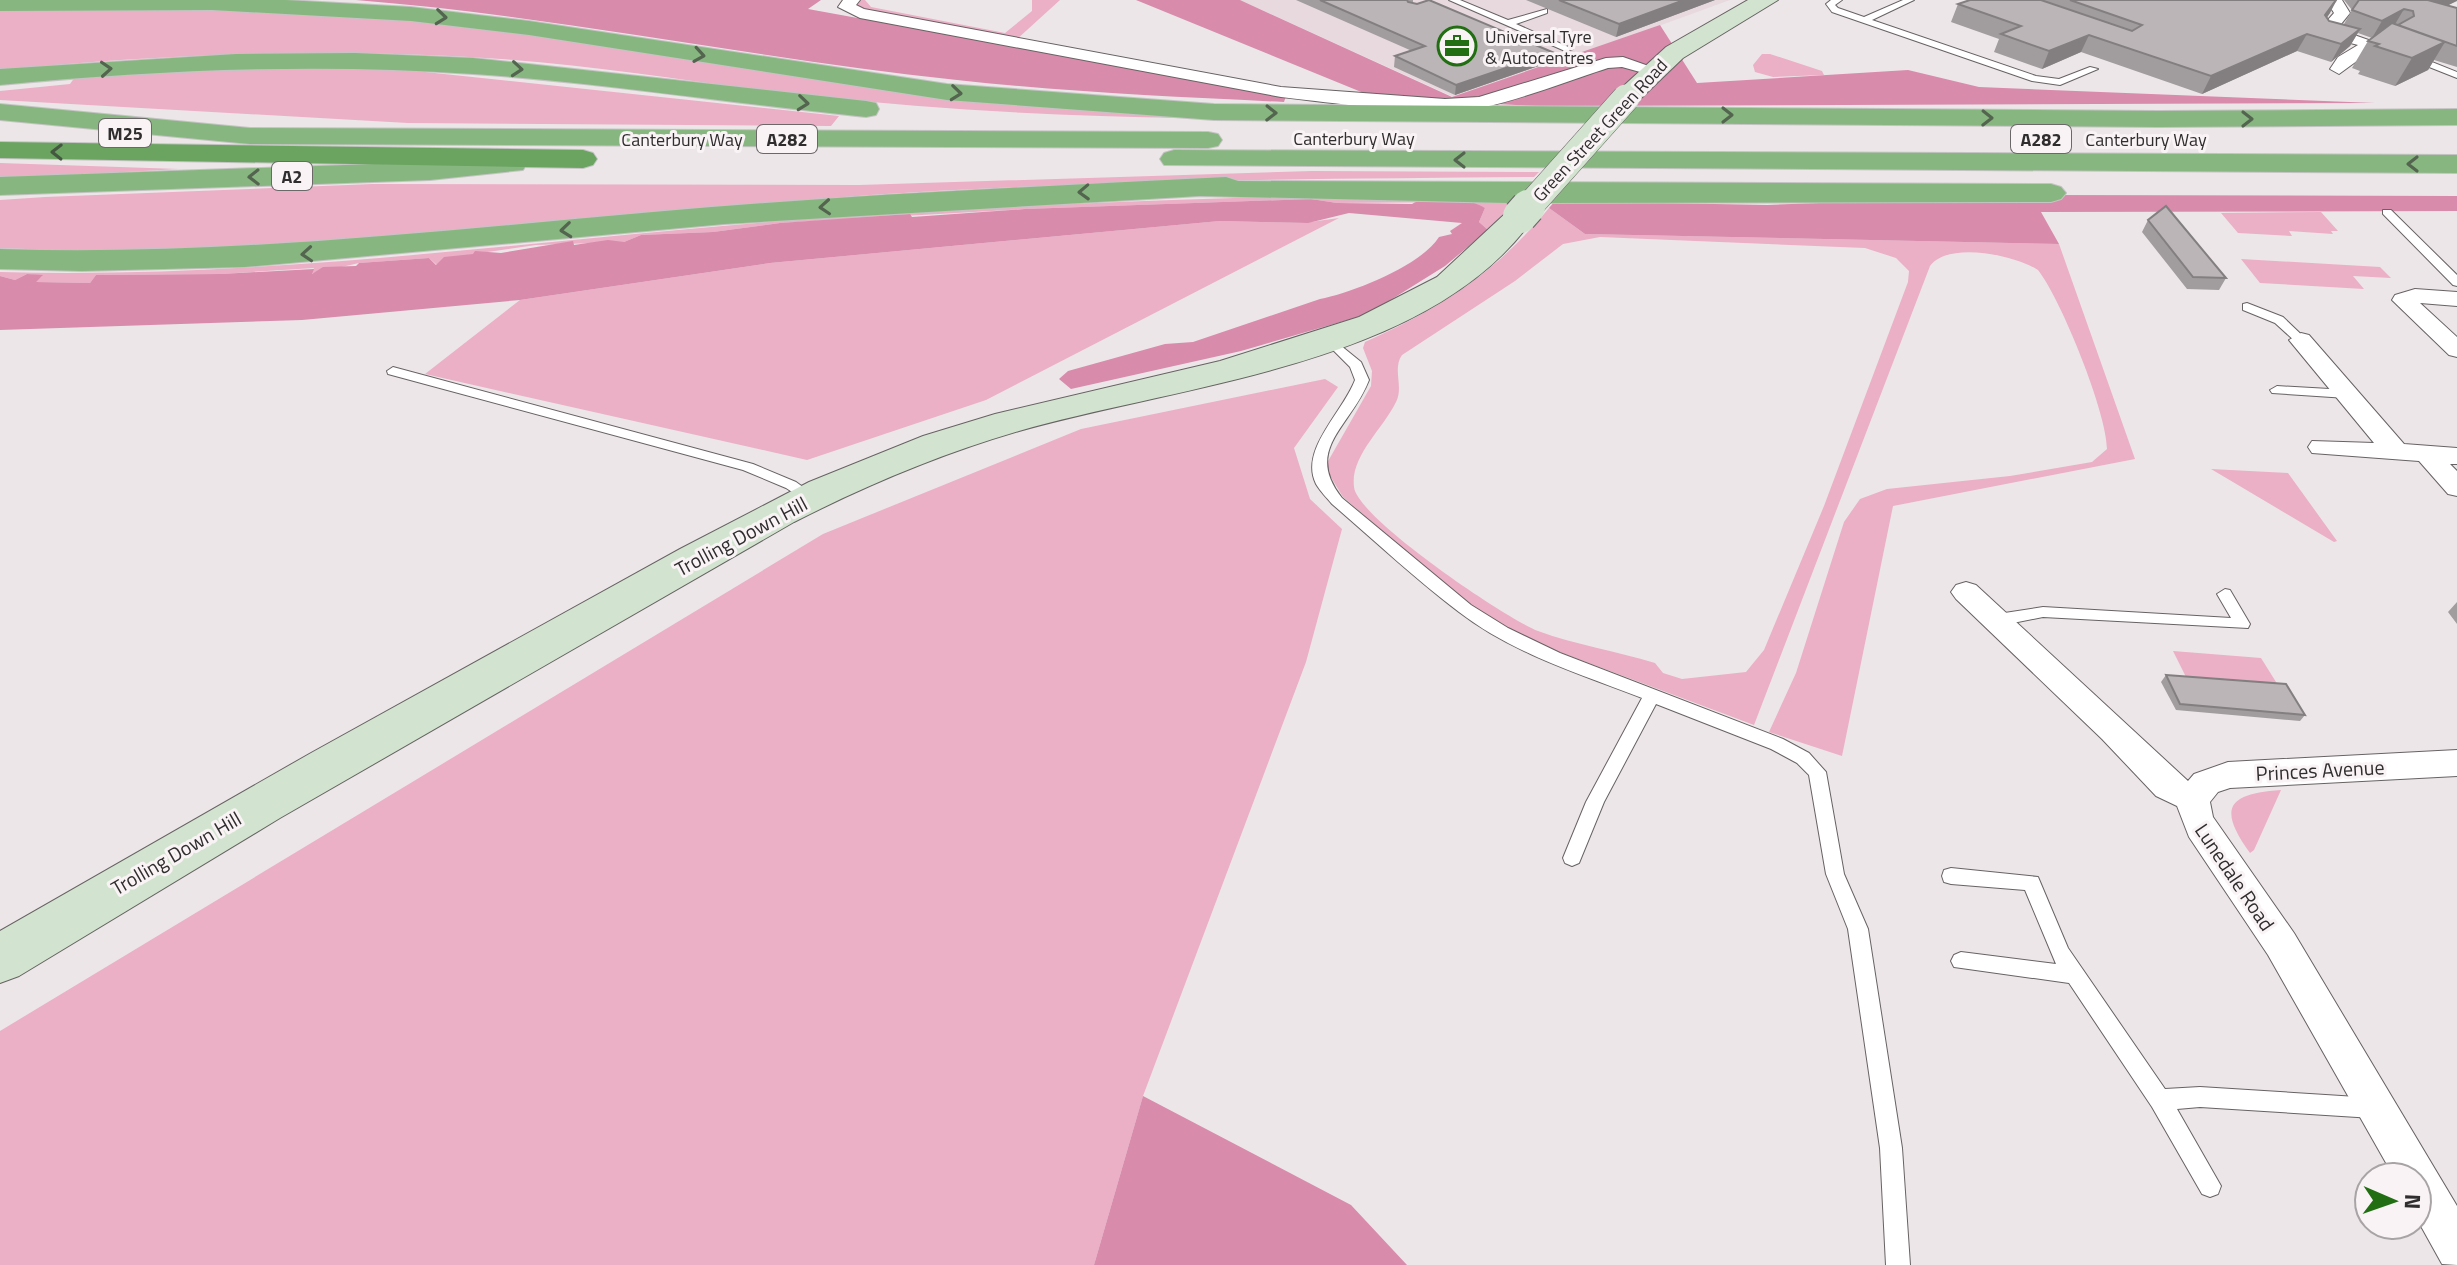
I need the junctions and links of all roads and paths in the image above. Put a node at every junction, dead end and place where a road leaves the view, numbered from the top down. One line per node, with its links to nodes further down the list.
1 (852, 0): 15 (street)
2 (1453, 0): 10 (lane)
3 (1766, 0): 15 (main road, Green Street Green Road)
4 (1838, 0): 9 (lane)
5 (1910, 0): 9 (lane)
6 (2334, 0): 14 (street)
7 (0, 4): 19 (highway, one-way to 19)
8 (1544, 11): 10 (lane)
9 (1864, 20): 13 (lane)
10 (1509, 23): 11 (lane)
11 (1568, 49)
12 (2400, 53): 16 (lane)
13 (2093, 69)
14 (2339, 69)
15 (1651, 70): 34 (main road, Green Street Green Road, bridge)
16 (2457, 75)
17 (0, 77): 22 (highway, one-way to 22)
18 (0, 112): 21 (highway, Canterbury Way)
19 (2457, 117)
20 (0, 128): 21 (highway, M25)
21 (250, 136): 22 (highway, Canterbury Way / A282)
22 (1324, 138): 23 (highway, Canterbury Way / A282)
23 (2457, 140)
24 (0, 150): 25 (highway, M25, one-way to 24)
25 (583, 159): 26 (highway, Canterbury Way / A282, one-way to 25); 28 (highway, A2, one-way to 28)
26 (2368, 164): 27 (highway, Canterbury Way / A282, one-way to 26); 30 (highway)
27 (2457, 164)
28 (0, 186)
29 (2457, 188): 31 (highway)
30 (1162, 190): 32 (highway); 35 (highway, one-way to 35)
31 (2150, 191)
32 (2073, 193)
33 (2387, 212): 36 (lane)
34 (1520, 216): 39 (main road, Trolling Down Hill)
35 (0, 259)
36 (2457, 282)
37 (2457, 299): 41 (street)
38 (2247, 307): 40 (lane)
39 (1329, 340): 50 (main road, Trolling Down Hill); 54 (lane)
40 (2301, 340): 44 (street)
41 (2457, 350)
42 (393, 371): 50 (lane)
43 (2277, 390): 44 (lane)
44 (2347, 394): 46 (street)
45 (2321, 447): 46 (street)
46 (2396, 452): 47 (street)
47 (2427, 454): 48 (street); 49 (street)
48 (2457, 456)
49 (2457, 488)
50 (811, 498): 59 (main road, Trolling Down Hill)
51 (1966, 592): 53 (street, Lunedale Road)
52 (2225, 594): 53 (lane)
53 (1998, 620): 56 (street, Lunedale Road)
54 (1652, 696): 57 (lane); 68 (lane)
55 (2457, 763): 56 (street, Princes Avenue)
56 (2193, 799): 63 (street, Lunedale Road)
57 (1572, 858)
58 (1951, 876): 61 (lane)
59 (0, 959)
60 (1961, 961): 61 (lane)
61 (2075, 975): 62 (lane)
62 (2160, 1100): 63 (lane); 65 (lane)
63 (2379, 1109): 64 (street, Lunedale Road)
64 (2408, 1161)
65 (2210, 1186)
66 (2433, 1206): 67 (street, Lunedale Road)
67 (2457, 1249)
68 (1898, 1265)

